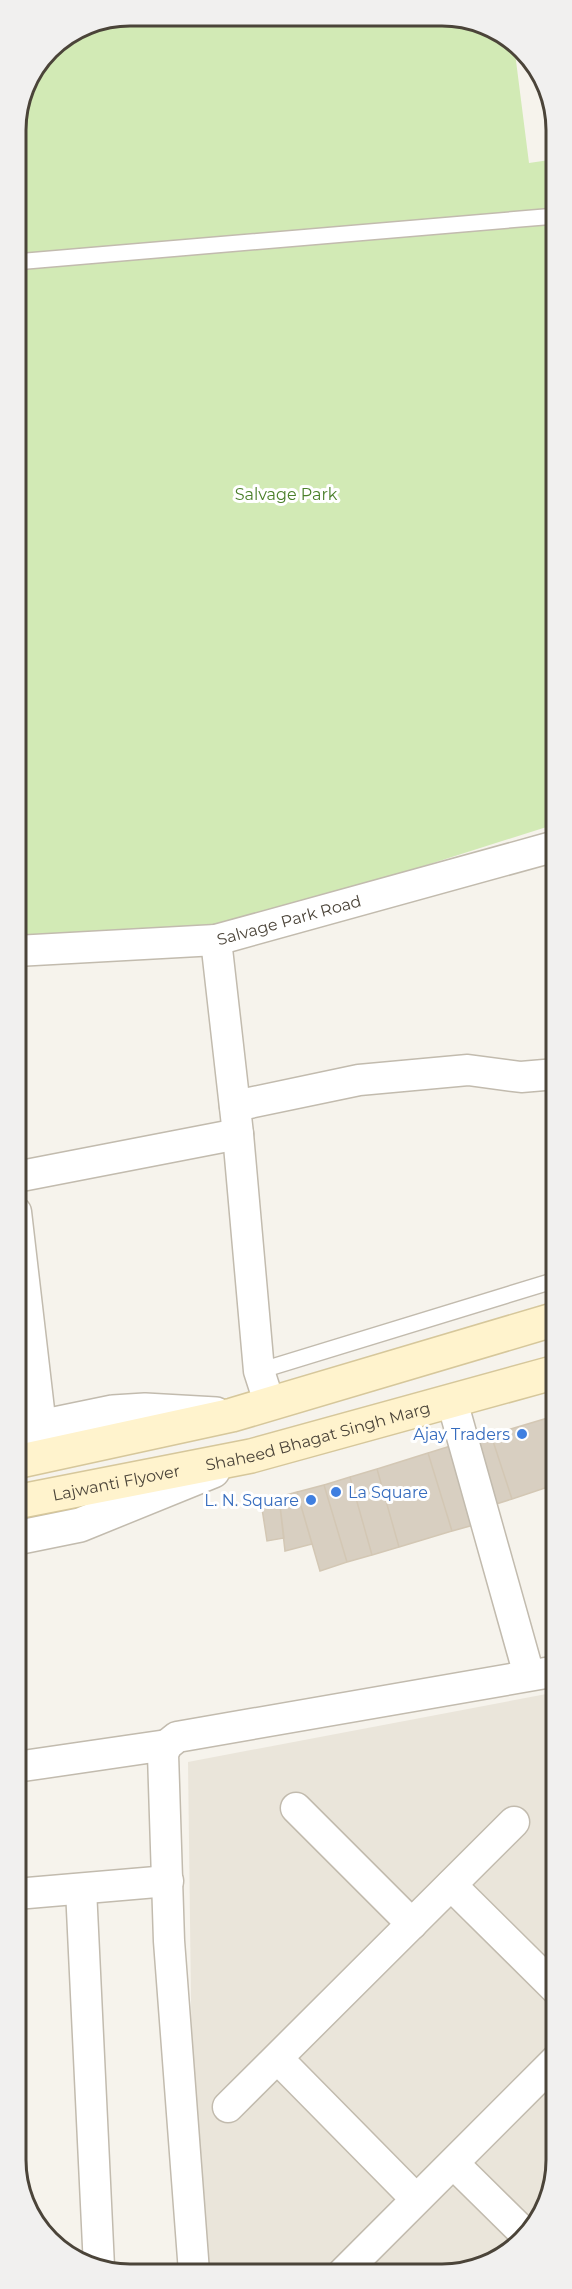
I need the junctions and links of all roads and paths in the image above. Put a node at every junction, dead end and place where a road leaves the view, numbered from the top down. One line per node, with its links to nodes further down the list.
1 (546, 217): 2 (lane)
2 (26, 261)
3 (546, 849): 4 (street, Salvage Park Road)
4 (216, 940): 5 (street, Salvage Park Road); 7 (street)
5 (26, 950)
6 (546, 1075): 7 (street)
7 (236, 1120): 8 (street); 11 (street)
8 (26, 1174)
9 (546, 1283): 11 (lane)
10 (546, 1323): 15 (main road)
11 (259, 1371): 15 (street)
12 (546, 1375): 14 (main road, Shaheed Bhagat Singh Marg)
13 (26, 1393): 17 (street)
14 (452, 1401): 18 (main road, Shaheed Bhagat Singh Marg); 22 (street)
15 (269, 1402): 16 (main road)
16 (232, 1415): 17 (street); 19 (main road)
17 (28, 1429)
18 (251, 1456): 20 (main road, Lajwanti Flyover); 21 (street, Shaheed Bhagat Singh Marg)
19 (26, 1460)
20 (26, 1500)
21 (26, 1536)
22 (543, 1673): 23 (street)
23 (167, 1745): 24 (street); 27 (street)
24 (26, 1766)
25 (296, 1808): 31 (street)
26 (514, 1822): 28 (street)
27 (168, 1881): 29 (street); 40 (street)
28 (451, 1886): 31 (street); 32 (street)
29 (81, 1889): 30 (street); 39 (street)
30 (26, 1893)
31 (412, 1924): 33 (street)
32 (546, 1979)
33 (278, 2059): 35 (street); 37 (street)
34 (546, 2071): 36 (street)
35 (228, 2107)
36 (454, 2164): 37 (street); 38 (street)
37 (416, 2199): 41 (street)
38 (520, 2229)
39 (99, 2259)
40 (193, 2264)
41 (351, 2264)

